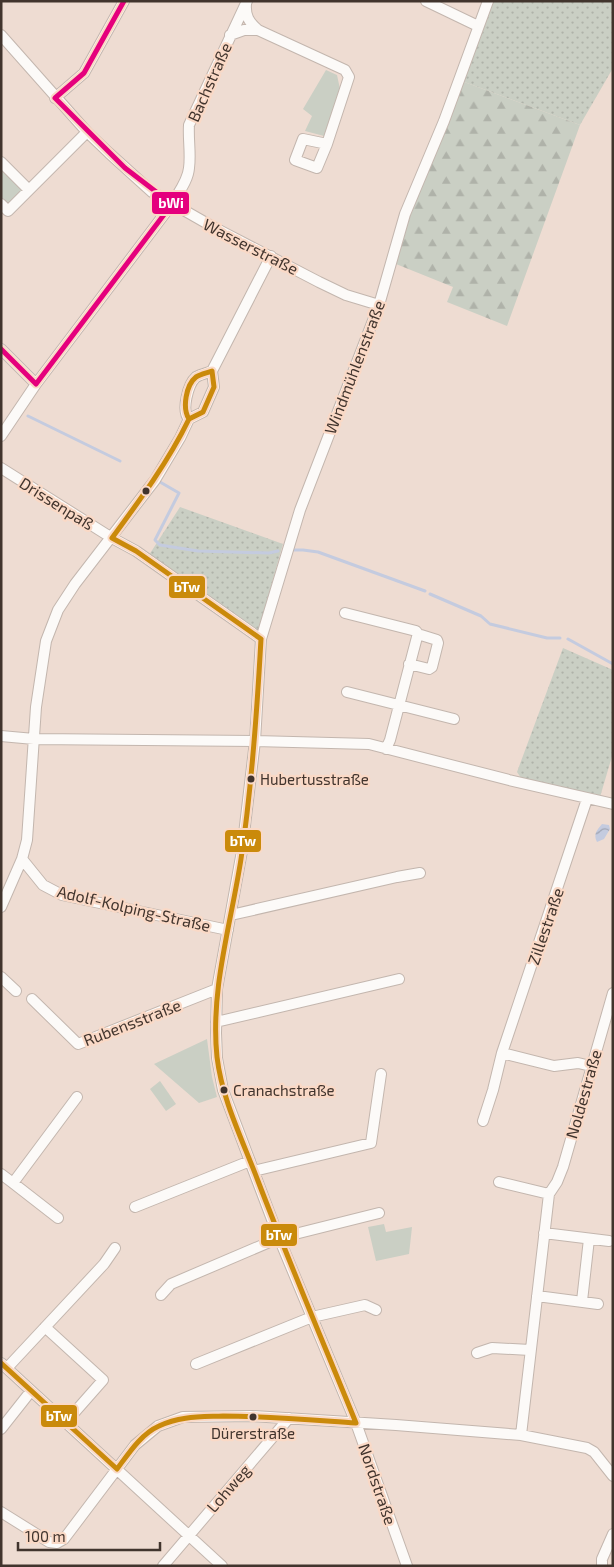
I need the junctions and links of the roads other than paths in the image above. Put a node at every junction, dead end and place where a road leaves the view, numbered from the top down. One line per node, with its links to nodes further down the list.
1 (124, 1): 9 (street)
2 (426, 1): 5 (street)
3 (488, 1): 5 (street, Windmühlenstraße)
4 (247, 2): 6 (street); 8 (street, Bachstraße)
5 (478, 26): 17 (street, Windmühlenstraße)
6 (258, 30): 8 (street); 11 (street)
7 (1, 35): 9 (street, Wasserstraße)
8 (230, 35): 15 (street, Bachstraße)
9 (55, 98): 10 (street, Wasserstraße)
10 (87, 132): 13 (street); 15 (street, Wasserstraße)
11 (327, 144)
12 (1, 162): 13 (street)
13 (28, 189): 14 (street)
14 (1, 204)
15 (172, 204): 16 (street, Wasserstraße); 20 (street, Bachstraße)
16 (271, 256): 17 (street, Wasserstraße); 19 (street)
17 (379, 305): 27 (street, Windmühlenstraße)
18 (1, 349): 20 (street)
19 (212, 371): 21 (street); 21 (street)
20 (36, 384): 22 (street, Bachstraße)
21 (189, 419): 24 (street)
22 (1, 436)
23 (1, 468): 24 (street, Drissenpaß)
24 (112, 538): 27 (street, Drissenpaß); 33 (street)
25 (345, 613): 26 (street)
26 (419, 636): 28 (street); 28 (street)
27 (261, 639): 34 (street, Windmühlenstraße)
28 (409, 664): 30 (street)
29 (347, 692): 30 (street)
30 (399, 706): 31 (street); 35 (street)
31 (454, 719)
32 (1, 736): 33 (street)
33 (34, 739): 34 (street); 38 (street)
34 (255, 741): 35 (street); 41 (street, Nordstraße)
35 (386, 749): 36 (street)
36 (587, 799): 37 (street); 50 (street, Zillestraße)
37 (613, 804)
38 (22, 859): 40 (street); 42 (street, Adolf-Kolping-Straße)
39 (420, 873): 41 (street)
40 (1, 907)
41 (231, 915): 42 (street, Nordstraße)
42 (228, 930): 45 (street, Nordstraße)
43 (1, 977): 46 (street)
44 (399, 979): 49 (street)
45 (217, 989): 48 (street, Rubensstraße); 49 (street, Nordstraße)
46 (16, 991)
47 (613, 993): 51 (street, Noldestraße)
48 (32, 999)
49 (216, 1022): 55 (street, Nordstraße)
50 (502, 1053): 51 (street); 54 (street, Zillestraße)
51 (591, 1066): 59 (street, Noldestraße)
52 (381, 1074): 55 (street)
53 (77, 1097): 57 (street)
54 (483, 1121)
55 (252, 1166): 60 (street); 64 (street, Nordstraße)
56 (1, 1174): 57 (street)
57 (13, 1182): 62 (street)
58 (499, 1182): 59 (street)
59 (549, 1194): 63 (street, Noldestraße)
60 (135, 1207)
61 (379, 1213): 64 (street)
62 (58, 1218)
63 (544, 1233): 65 (street); 69 (street, Noldestraße)
64 (279, 1238): 68 (street); 73 (street, Nordstraße)
65 (589, 1239): 66 (street); 70 (street)
66 (609, 1241)
67 (115, 1248): 74 (street)
68 (161, 1295)
69 (537, 1296): 70 (street); 75 (street, Noldestraße)
70 (582, 1301): 71 (street)
71 (598, 1304)
72 (376, 1310): 73 (street)
73 (312, 1317): 77 (street); 82 (street, Nordstraße)
74 (45, 1327): 78 (street); 81 (street)
75 (530, 1350): 76 (street); 84 (street, Noldestraße)
76 (477, 1353)
77 (196, 1364)
78 (4, 1366): 79 (street)
79 (31, 1391): 81 (street); 83 (street)
80 (289, 1418): 82 (street); 85 (street); 88 (street, Lohweg)
81 (66, 1422): 85 (street)
82 (356, 1423): 84 (street); 92 (street, Nordstraße)
83 (1, 1429)
84 (521, 1435): 86 (street)
85 (117, 1469): 87 (street); 88 (street)
86 (613, 1476)
87 (1, 1512)
88 (188, 1534): 90 (street, Lohweg); 91 (street)
89 (613, 1534): 93 (street)
90 (163, 1566)
91 (222, 1566)
92 (406, 1566)
93 (602, 1566)

